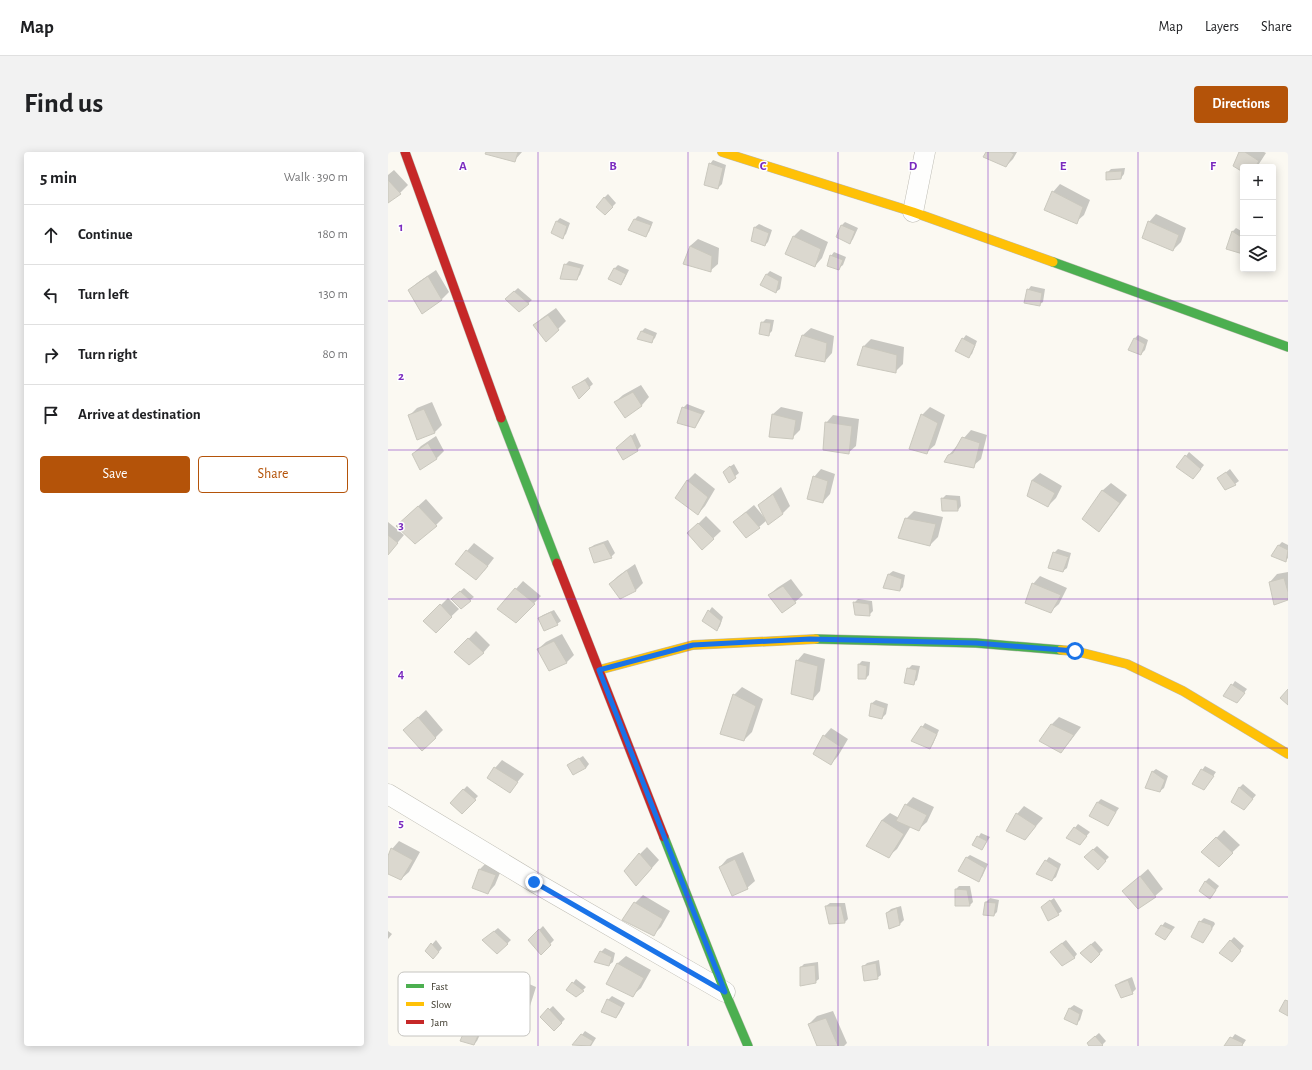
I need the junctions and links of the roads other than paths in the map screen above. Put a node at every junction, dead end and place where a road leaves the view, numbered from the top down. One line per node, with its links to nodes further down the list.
1 (405, 152): 6 (street)
2 (722, 152): 4 (street)
3 (925, 152): 4 (street)
4 (913, 212): 5 (street)
5 (1288, 347)
6 (599, 670): 7 (street); 9 (street)
7 (1288, 754)
8 (388, 794): 9 (street)
9 (725, 992): 10 (street)
10 (748, 1046)

